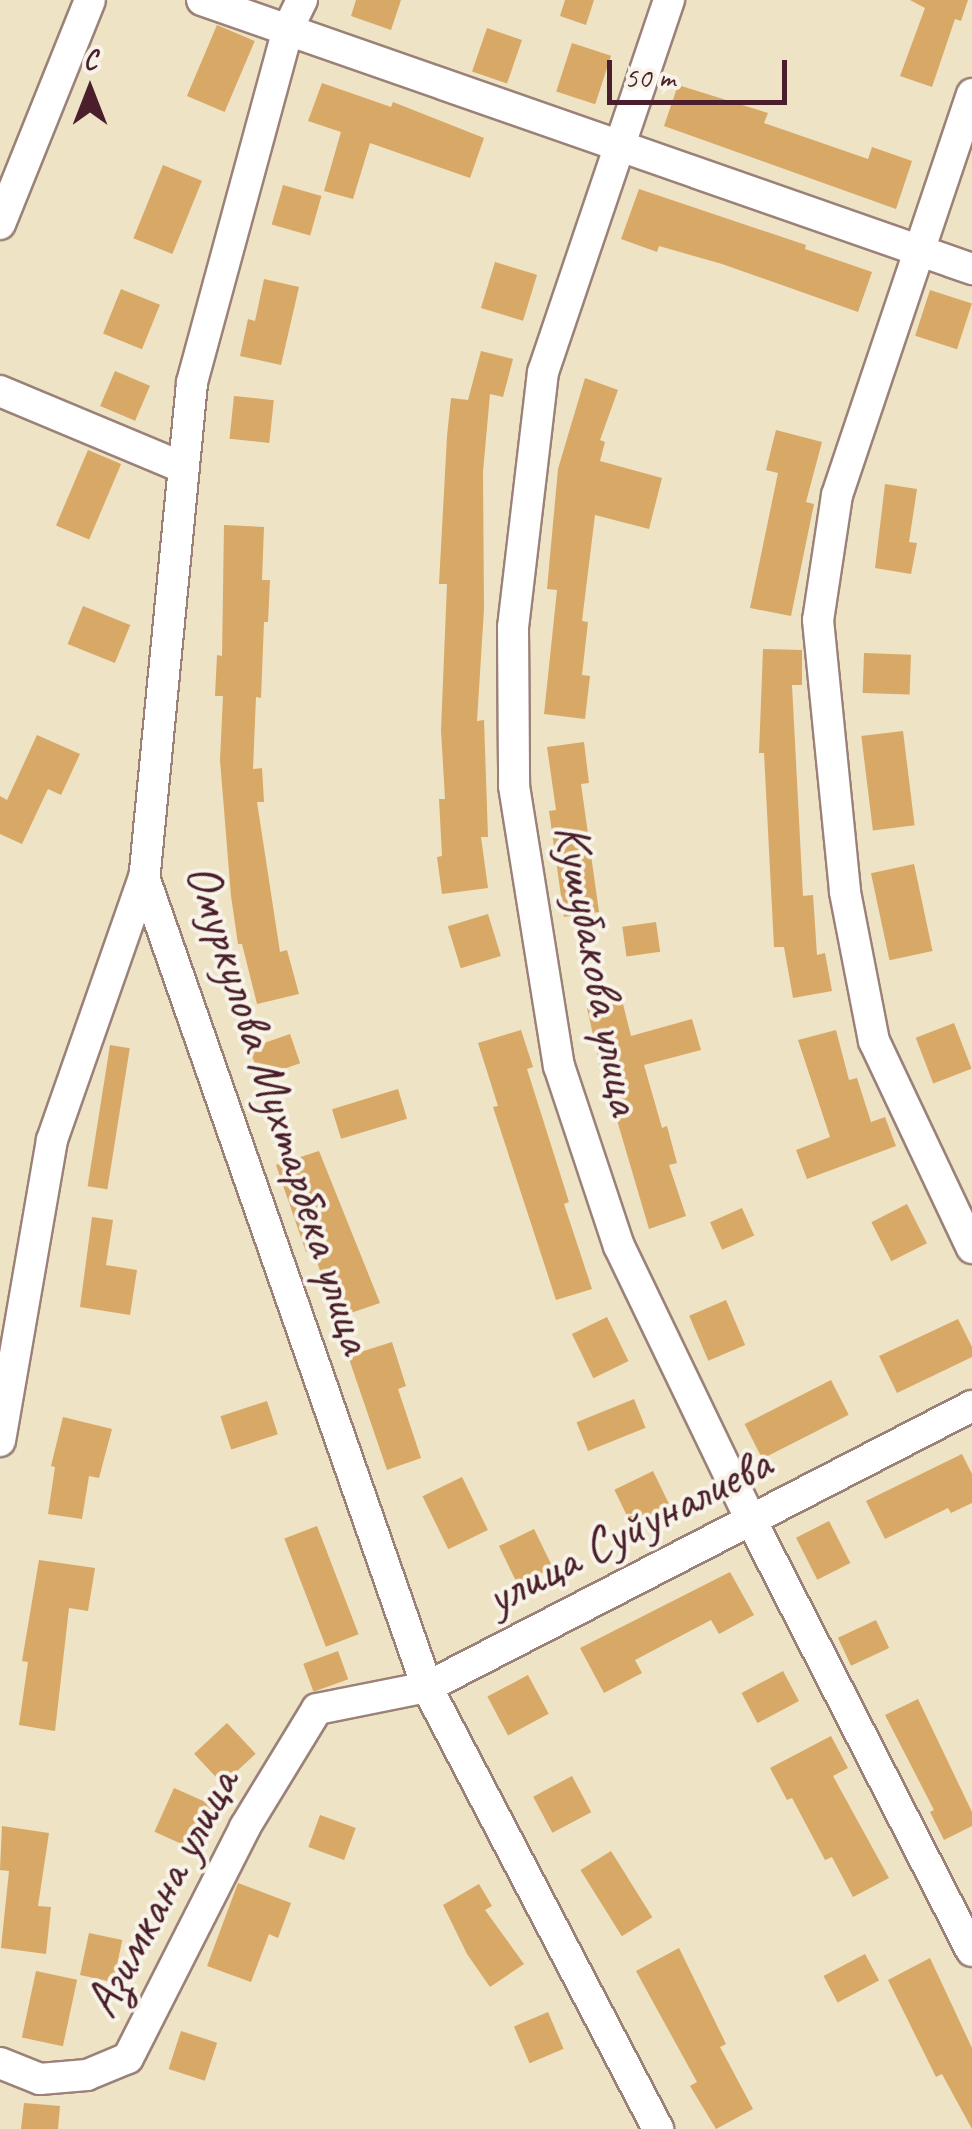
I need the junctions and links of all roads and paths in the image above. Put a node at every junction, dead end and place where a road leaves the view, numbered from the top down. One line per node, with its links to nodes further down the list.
1 (90, 0): 8 (street)
2 (202, 0): 5 (street)
3 (302, 0): 5 (street, Омуркулова Мухтарбека улица)
4 (669, 0): 7 (street, Кушубакова улица)
5 (288, 29): 7 (street); 12 (street, Омуркулова Мухтарбека улица)
6 (972, 94): 9 (street)
7 (619, 148): 9 (street); 17 (street, Кушубакова улица)
8 (0, 224)
9 (919, 250): 10 (street); 14 (street)
10 (972, 270)
11 (0, 391): 12 (street)
12 (184, 468): 13 (street, Омуркулова Мухтарбека улица)
13 (144, 877): 16 (street); 18 (street, Омуркулова Мухтарбека улица)
14 (972, 1248)
15 (972, 1406): 17 (street, улица Суйуналиева)
16 (0, 1440)
17 (751, 1520): 18 (street, улица Суйуналиева); 20 (street, Кушубакова улица)
18 (426, 1687): 19 (street, улица Суйуналиева); 22 (street, Омуркулова Мухтарбека улица)
19 (317, 1709): 21 (street, Азимкана улица)
20 (972, 1952)
21 (0, 2063)
22 (658, 2129)

